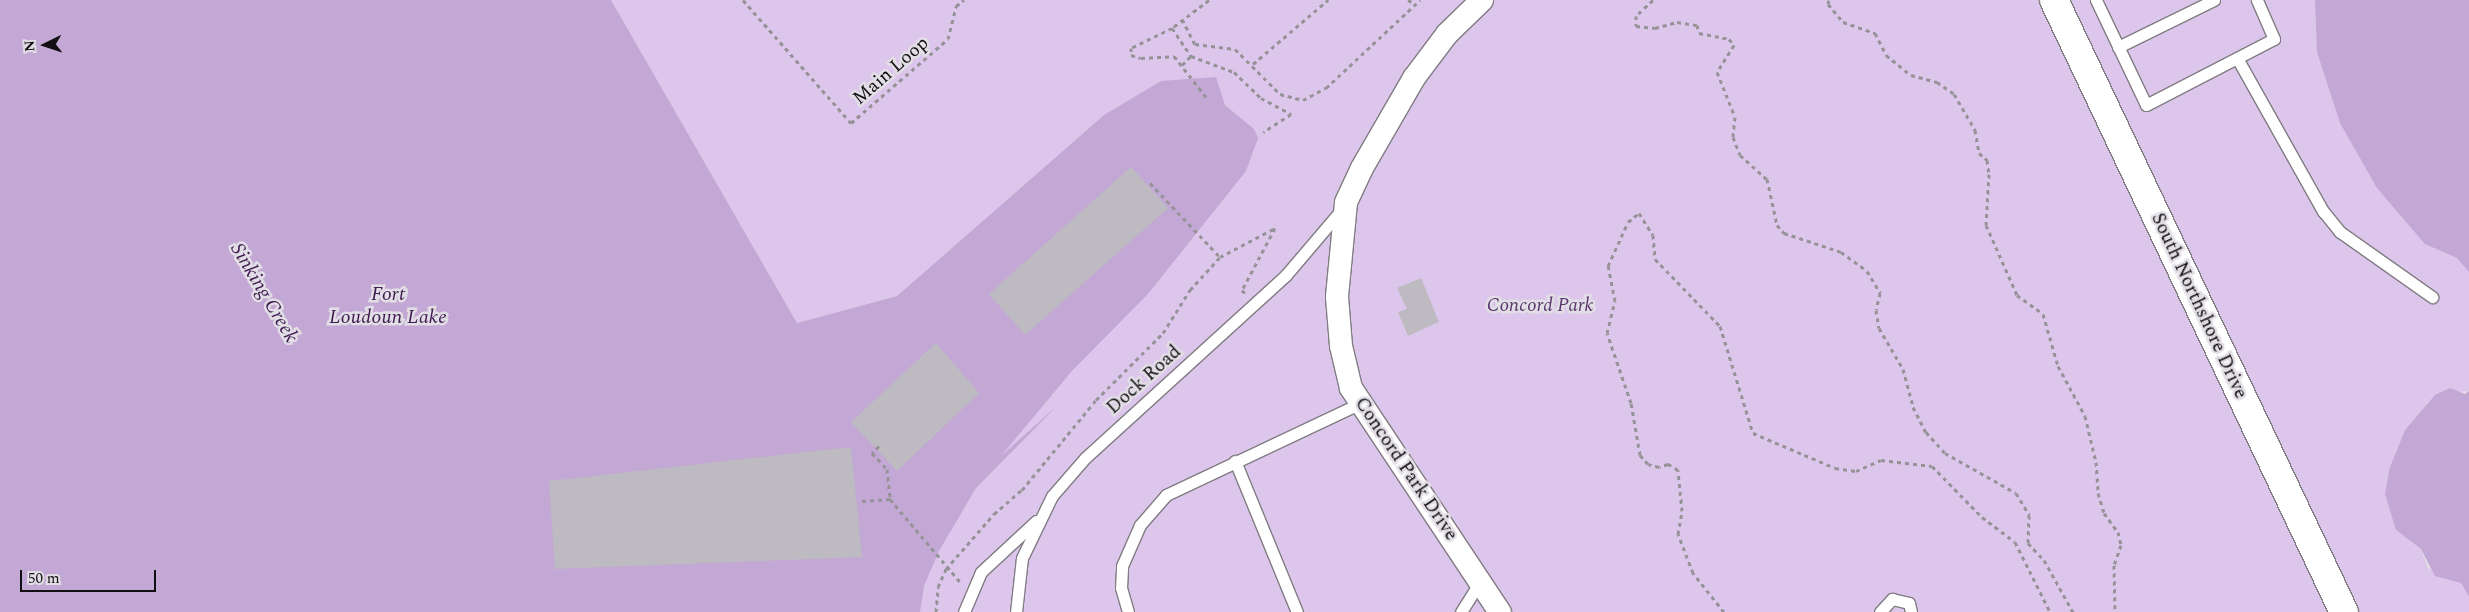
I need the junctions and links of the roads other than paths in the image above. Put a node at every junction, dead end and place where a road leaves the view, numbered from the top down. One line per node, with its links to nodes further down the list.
1 (1482, 0): 8 (street, Concord Park Drive)
2 (2054, 0): 22 (main road, South Northshore Drive)
3 (2096, 0): 6 (lane)
4 (2214, 0): 6 (lane)
5 (2258, 0): 7 (lane)
6 (2118, 47): 7 (lane)
7 (2237, 58): 9 (lane)
8 (1346, 203): 10 (street, Concord Park Drive); 12 (lane, Dock Road)
9 (2432, 297)
10 (1361, 403): 11 (lane); 13 (street, Concord Park Drive)
11 (1235, 461): 16 (lane); 17 (lane)
12 (1038, 519): 14 (lane); 15 (lane, Dock Road)
13 (1480, 581): 18 (lane); 19 (street, Concord Park Drive)
14 (964, 612)
15 (1016, 612)
16 (1128, 612)
17 (1297, 612)
18 (1461, 612)
19 (1500, 612)
20 (1880, 612): 21 (lane)
21 (1911, 612)
22 (2344, 612)

